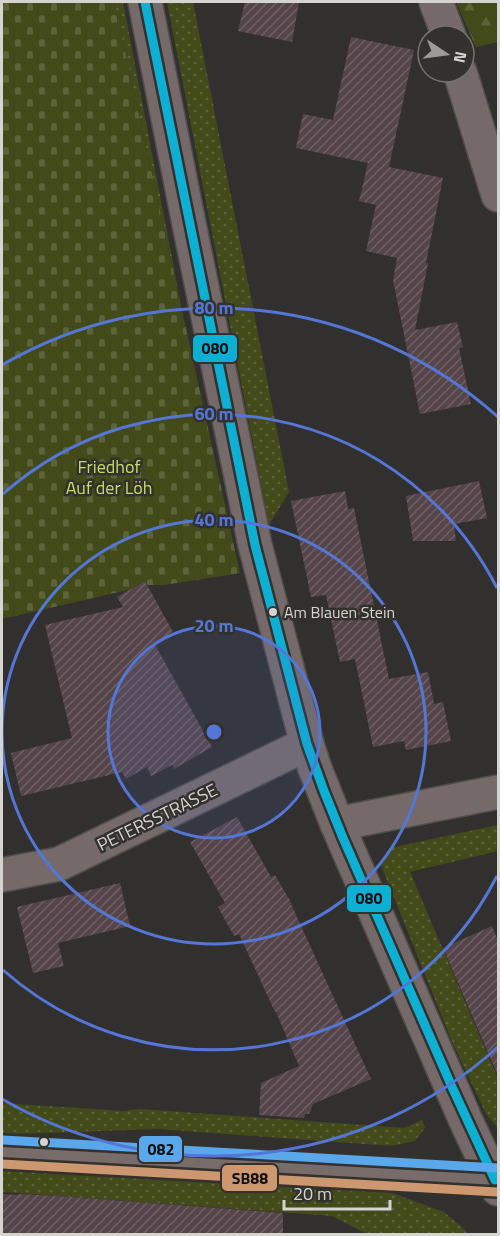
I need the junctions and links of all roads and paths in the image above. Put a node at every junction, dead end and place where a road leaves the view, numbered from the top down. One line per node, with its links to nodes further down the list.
1 (145, 2): 6 (street)
2 (436, 2): 3 (street)
3 (444, 24)
4 (464, 84): 5 (street)
5 (498, 195)
6 (308, 744): 8 (street); 9 (street, PETERSSTRASSE)
7 (498, 792): 8 (street)
8 (337, 824): 11 (street)
9 (2, 875)
10 (2, 1152): 11 (main road)
11 (497, 1183)

